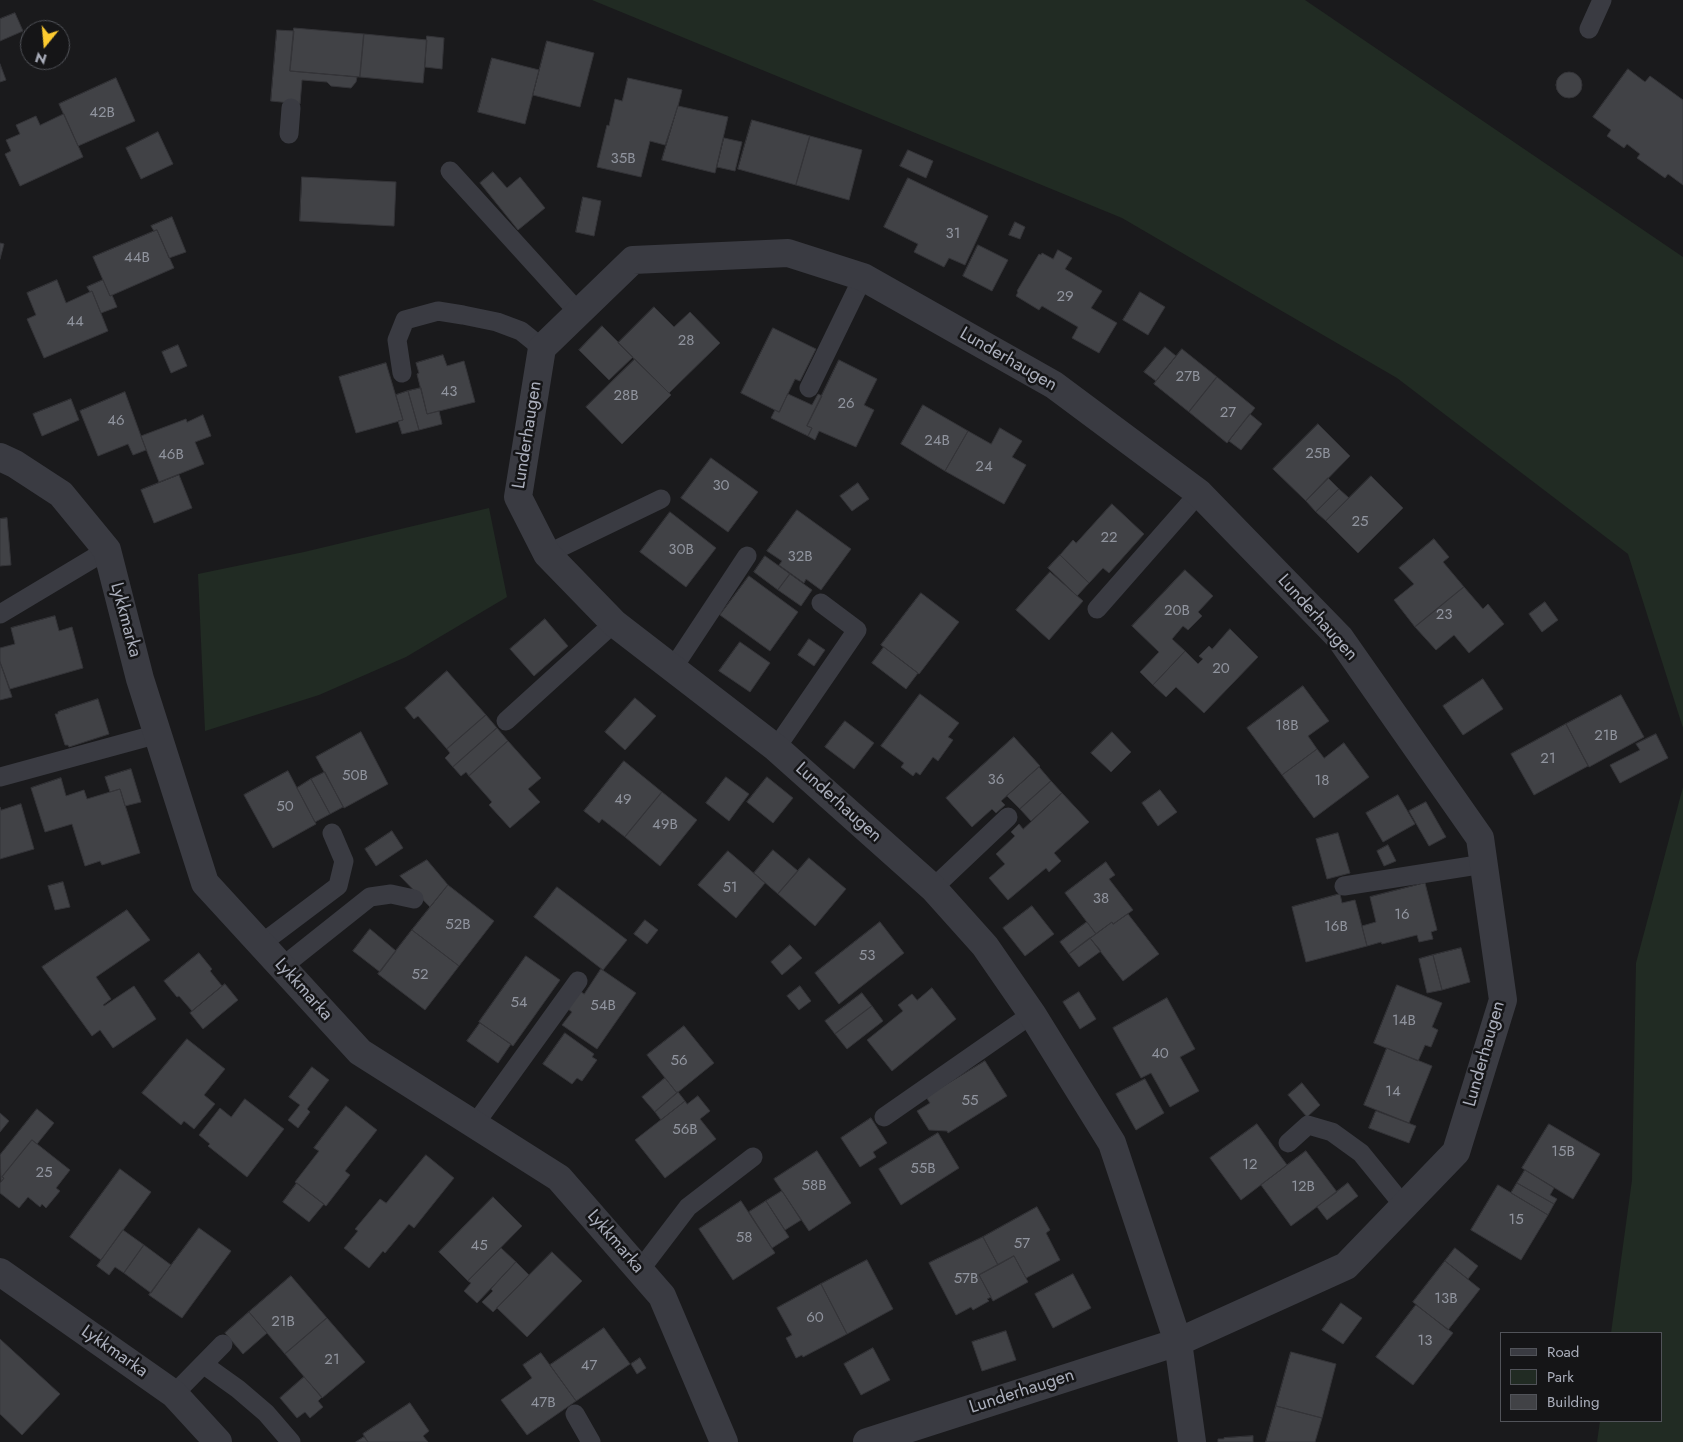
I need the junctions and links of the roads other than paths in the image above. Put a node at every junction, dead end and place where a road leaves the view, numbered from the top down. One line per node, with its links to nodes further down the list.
1 (1602, 0): 2 (lane)
2 (1589, 29)
3 (291, 108): 4 (lane)
4 (289, 134)
5 (450, 171): 7 (lane)
6 (863, 278): 7 (street, Lunderhaugen); 10 (lane); 12 (street, Lunderhaugen)
7 (579, 313): 8 (street, Lunderhaugen)
8 (542, 348): 9 (lane); 15 (street, Lunderhaugen)
9 (402, 373)
10 (809, 388)
11 (0, 457): 14 (street, Lykkmarka)
12 (1199, 492): 18 (lane); 28 (street, Lunderhaugen)
13 (661, 499): 15 (lane)
14 (107, 550): 19 (lane); 23 (street, Lykkmarka)
15 (548, 554): 20 (street, Lunderhaugen)
16 (747, 556): 21 (lane)
17 (821, 603): 24 (lane)
18 (1097, 609)
19 (0, 614)
20 (614, 623): 21 (street, Lunderhaugen); 22 (lane)
21 (673, 668): 24 (street, Lunderhaugen)
22 (506, 721)
23 (158, 734): 25 (lane); 32 (street, Lykkmarka)
24 (776, 748): 30 (street, Lunderhaugen)
25 (0, 778)
26 (1008, 818): 30 (lane)
27 (332, 833): 32 (lane)
28 (1484, 864): 29 (lane); 40 (street, Lunderhaugen)
29 (1344, 886)
30 (933, 888): 35 (street, Lunderhaugen)
31 (414, 899): 33 (lane)
32 (262, 944): 33 (street, Lykkmarka)
33 (282, 967): 37 (street, Lykkmarka)
34 (578, 980): 37 (lane)
35 (1032, 1014): 36 (lane); 43 (street, Lunderhaugen)
36 (884, 1116)
37 (475, 1124): 41 (street, Lykkmarka)
38 (1288, 1143): 40 (lane)
39 (753, 1157): 41 (lane)
40 (1404, 1206): 43 (street, Lunderhaugen)
41 (640, 1270): 51 (street, Lykkmarka)
42 (0, 1272): 46 (street, Lykkmarka)
43 (1178, 1342): 52 (street, Lunderhaugen); 53 (street)
44 (223, 1344): 45 (lane)
45 (203, 1364): 46 (lane); 49 (lane)
46 (174, 1394): 48 (street, Lykkmarka)
47 (575, 1414): 50 (lane)
48 (218, 1442)
49 (291, 1442)
50 (591, 1442)
51 (724, 1442)
52 (867, 1442)
53 (1192, 1442)

